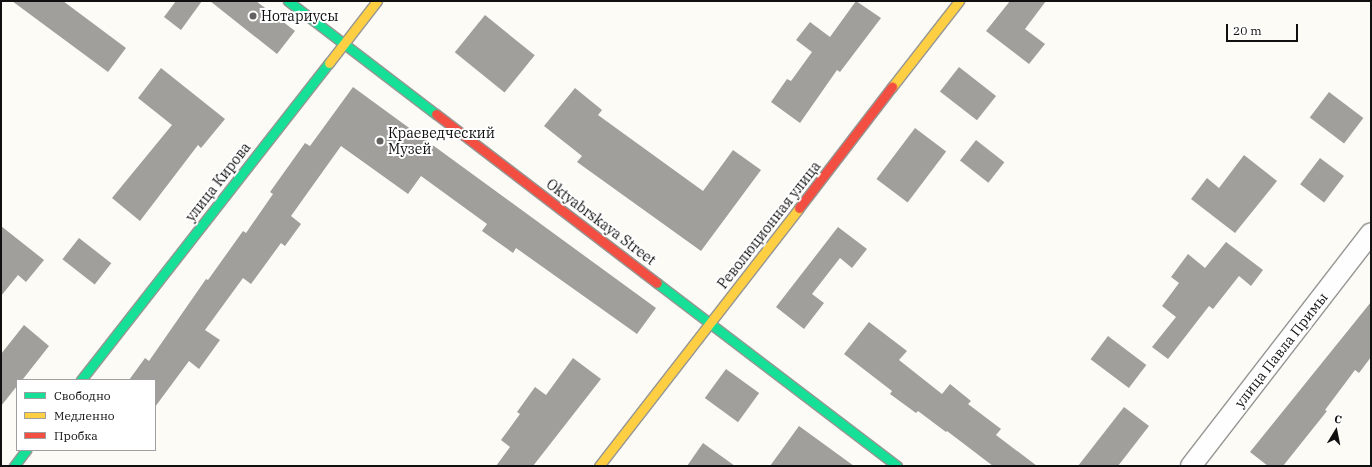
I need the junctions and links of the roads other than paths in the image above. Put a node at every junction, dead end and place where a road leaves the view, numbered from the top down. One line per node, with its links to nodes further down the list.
1 (288, 1): 4 (street, Oktyabrskaya Street)
2 (377, 1): 4 (street, улица Кирова)
3 (959, 1): 6 (street, Революционная улица)
4 (344, 44): 6 (street, Oktyabrskaya Street); 7 (street, улица Кирова)
5 (1371, 233): 12 (street, улица Павла Примы)
6 (711, 323): 10 (street, Революционная улица); 11 (street, Oktyabrskaya Street)
7 (82, 379)
8 (25, 451): 9 (street)
9 (14, 466)
10 (599, 466)
11 (897, 466)
12 (1191, 466)

